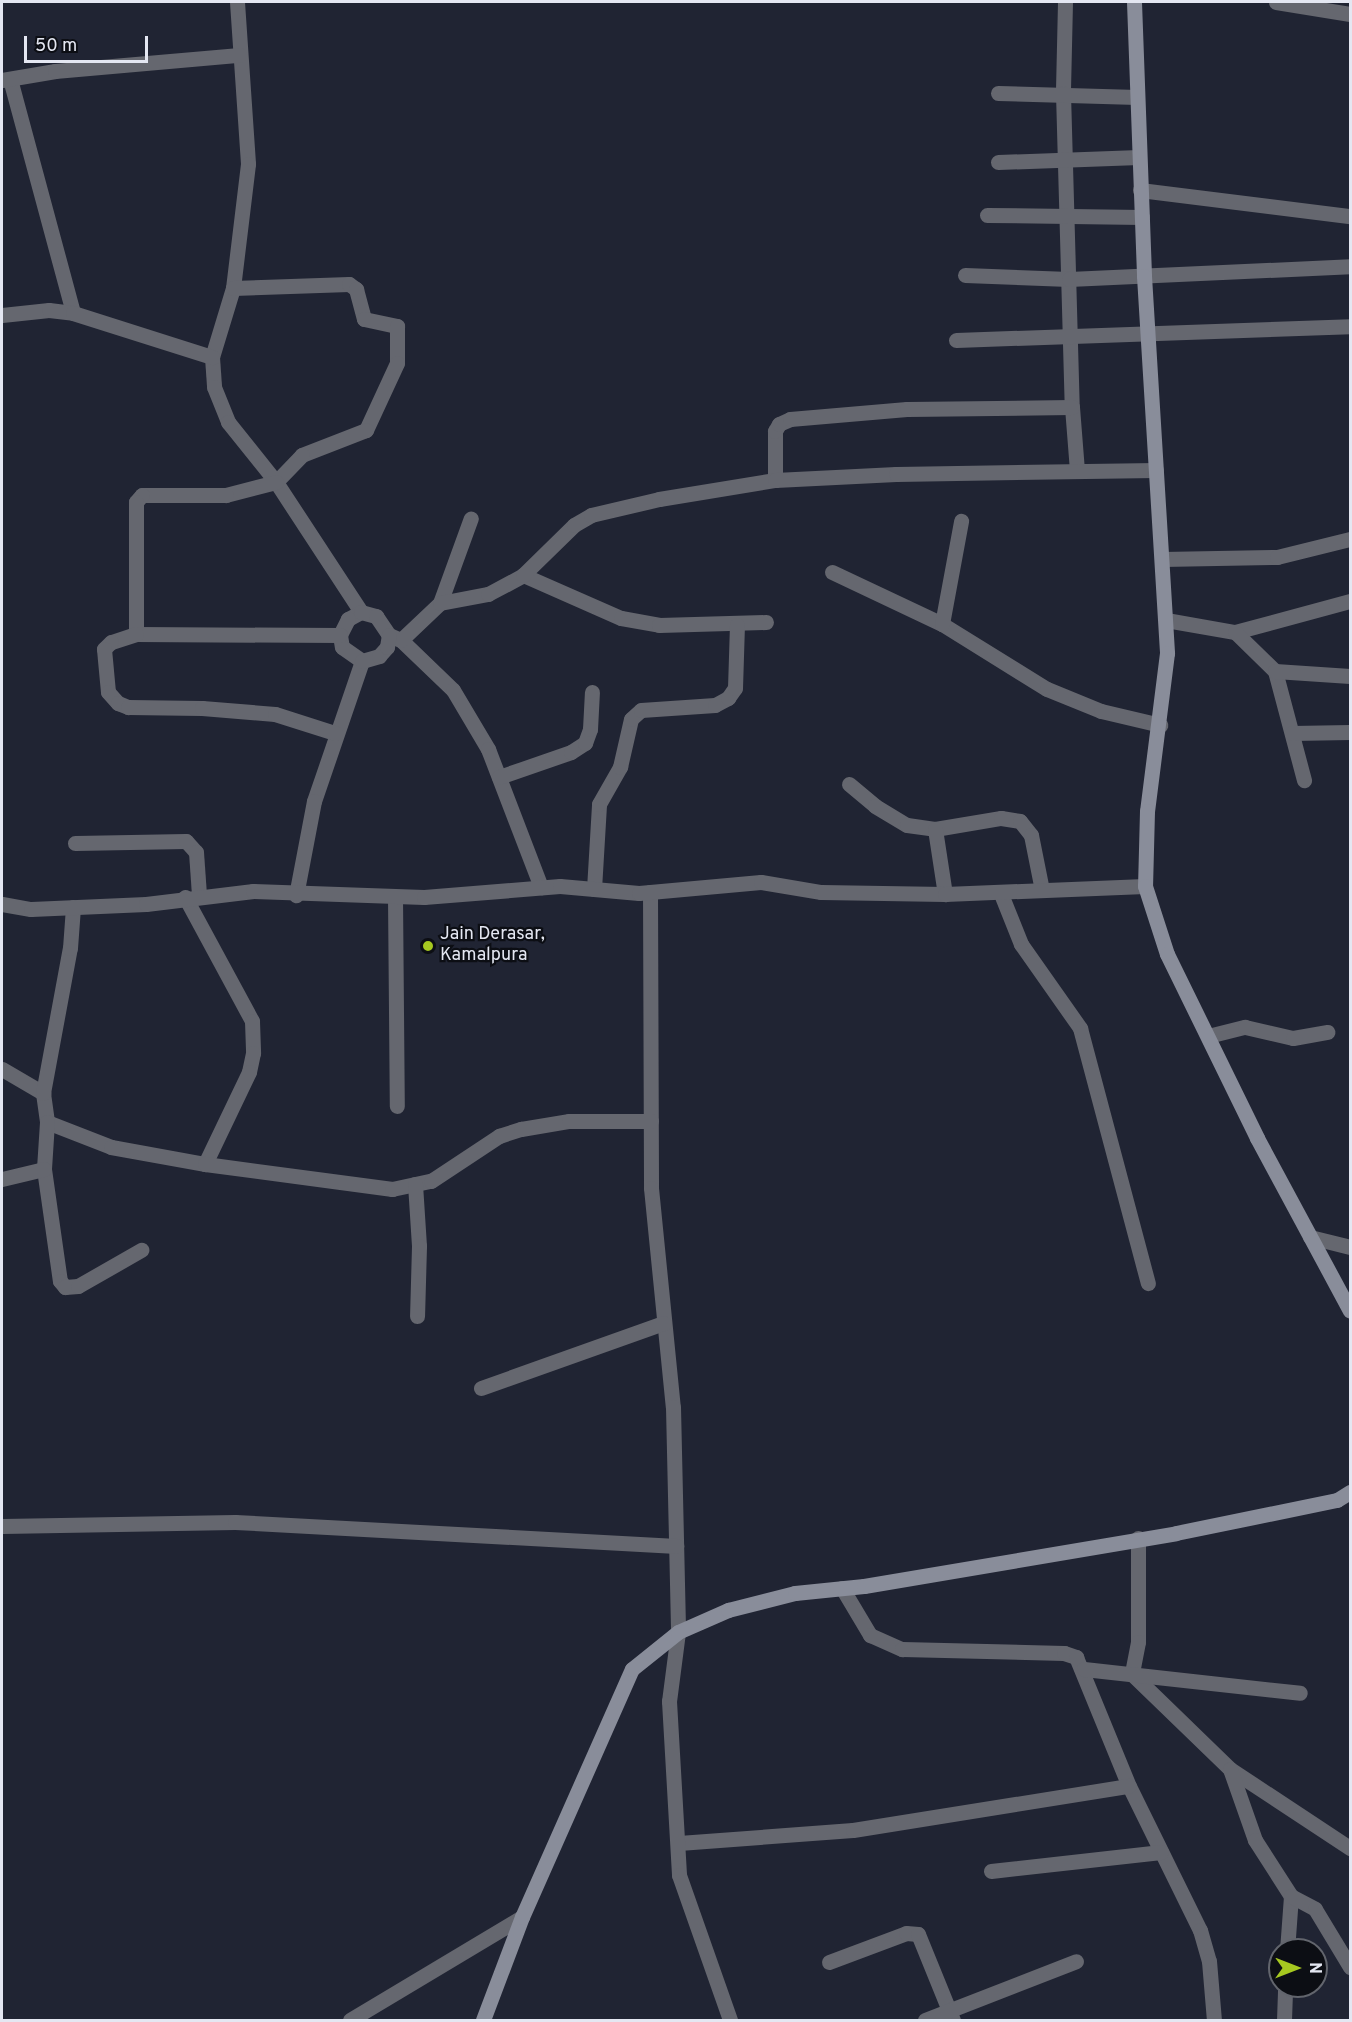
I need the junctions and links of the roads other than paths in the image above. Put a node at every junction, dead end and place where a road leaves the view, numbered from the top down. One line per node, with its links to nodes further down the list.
1 (237, 2): 6 (street)
2 (1065, 2): 9 (street)
3 (1134, 2): 10 (main road)
4 (1276, 2): 5 (street)
5 (1350, 14)
6 (238, 55): 7 (street); 23 (street)
7 (6, 79): 24 (street)
8 (998, 93): 9 (street)
9 (1063, 93): 10 (street); 12 (street)
10 (1137, 97): 11 (main road)
11 (1139, 157): 12 (street); 14 (main road)
12 (1066, 158): 13 (street); 17 (street)
13 (998, 162)
14 (1140, 190): 16 (street); 18 (main road)
15 (987, 215): 17 (street)
16 (1350, 216)
17 (1068, 217): 18 (street); 22 (street)
18 (1142, 217): 21 (main road)
19 (1350, 266): 21 (street)
20 (965, 274): 22 (street)
21 (1144, 276): 22 (street); 27 (main road)
22 (1069, 279): 28 (street)
23 (233, 288): 30 (street); 35 (street)
24 (73, 313): 25 (street); 30 (street)
25 (2, 315)
26 (1350, 326): 27 (street)
27 (1148, 334): 28 (street); 32 (main road)
28 (1070, 338): 29 (street); 31 (street)
29 (956, 340)
30 (212, 357): 35 (street)
31 (1072, 407): 33 (street); 34 (street)
32 (1156, 470): 33 (street); 39 (main road)
33 (1077, 471): 34 (street)
34 (775, 480): 41 (street)
35 (276, 482): 44 (street); 50 (street)
36 (471, 518): 43 (street)
37 (961, 521): 47 (street)
38 (1350, 539): 39 (street)
39 (1162, 559): 45 (main road)
40 (832, 572): 47 (street)
41 (523, 575): 43 (street); 48 (street)
42 (1350, 601): 49 (street)
43 (440, 603): 52 (street)
44 (361, 612): 51 (street); 52 (street)
45 (1166, 620): 49 (street); 57 (main road)
46 (766, 622): 48 (street)
47 (942, 624): 57 (street)
48 (737, 625): 68 (street)
49 (1235, 632): 54 (street)
50 (136, 634): 51 (street); 60 (street)
51 (340, 635): 53 (street)
52 (395, 637): 53 (street); 61 (street)
53 (362, 661): 60 (street)
54 (1275, 671): 55 (street); 59 (street)
55 (1350, 676)
56 (592, 692): 61 (street)
57 (1160, 724): 66 (main road)
58 (1350, 732): 59 (street)
59 (1292, 733): 62 (street)
60 (335, 734): 73 (street)
61 (499, 777): 67 (street)
62 (1304, 780)
63 (849, 784): 64 (street)
64 (935, 829): 69 (street); 71 (street)
65 (75, 843): 74 (street)
66 (1145, 886): 69 (street); 79 (main road)
67 (541, 887): 68 (street); 75 (street)
68 (594, 889): 70 (street)
69 (1042, 890): 72 (street)
70 (650, 892): 71 (street); 83 (street)
71 (945, 894): 72 (street)
72 (1001, 894): 92 (street)
73 (296, 895): 74 (street); 75 (street)
74 (192, 896): 77 (street); 85 (street)
75 (395, 897): 82 (street)
76 (2, 904): 77 (street)
77 (73, 906): 81 (street)
78 (1327, 1032): 79 (street)
79 (1208, 1036): 89 (main road)
80 (2, 1069): 81 (street)
81 (43, 1093): 84 (street)
82 (397, 1106)
83 (651, 1121): 88 (street); 95 (street)
84 (47, 1122): 85 (street); 86 (street)
85 (205, 1164): 88 (street)
86 (44, 1169): 87 (street); 91 (street)
87 (2, 1179)
88 (415, 1184): 94 (street)
89 (1310, 1237): 90 (street); 93 (main road)
90 (1350, 1247)
91 (141, 1250)
92 (1148, 1282)
93 (1350, 1311)
94 (417, 1316)
95 (664, 1323): 96 (street); 100 (street)
96 (481, 1389)
97 (1350, 1492): 99 (main road)
98 (2, 1526): 100 (street)
99 (1138, 1538): 101 (main road); 104 (street)
100 (676, 1546): 102 (street)
101 (842, 1588): 102 (main road); 103 (street)
102 (678, 1632): 108 (street); 113 (main road)
103 (1083, 1668): 104 (street); 107 (street)
104 (1132, 1674): 105 (street); 106 (street)
105 (1300, 1693)
106 (1230, 1769): 109 (street); 112 (street)
107 (1129, 1786): 108 (street); 110 (street)
108 (679, 1843): 122 (street)
109 (1350, 1848)
110 (1161, 1852): 111 (street); 124 (street)
111 (991, 1871)
112 (1291, 1896): 114 (street); 117 (street)
113 (522, 1917): 120 (street); 121 (main road)
114 (1288, 1938)
115 (1076, 1961): 119 (street)
116 (829, 1962): 119 (street)
117 (1350, 1967)
118 (1285, 1998): 125 (street)
119 (951, 2016): 123 (street)
120 (350, 2020)
121 (483, 2020)
122 (730, 2020)
123 (925, 2020)
124 (1214, 2020)
125 (1284, 2020)

